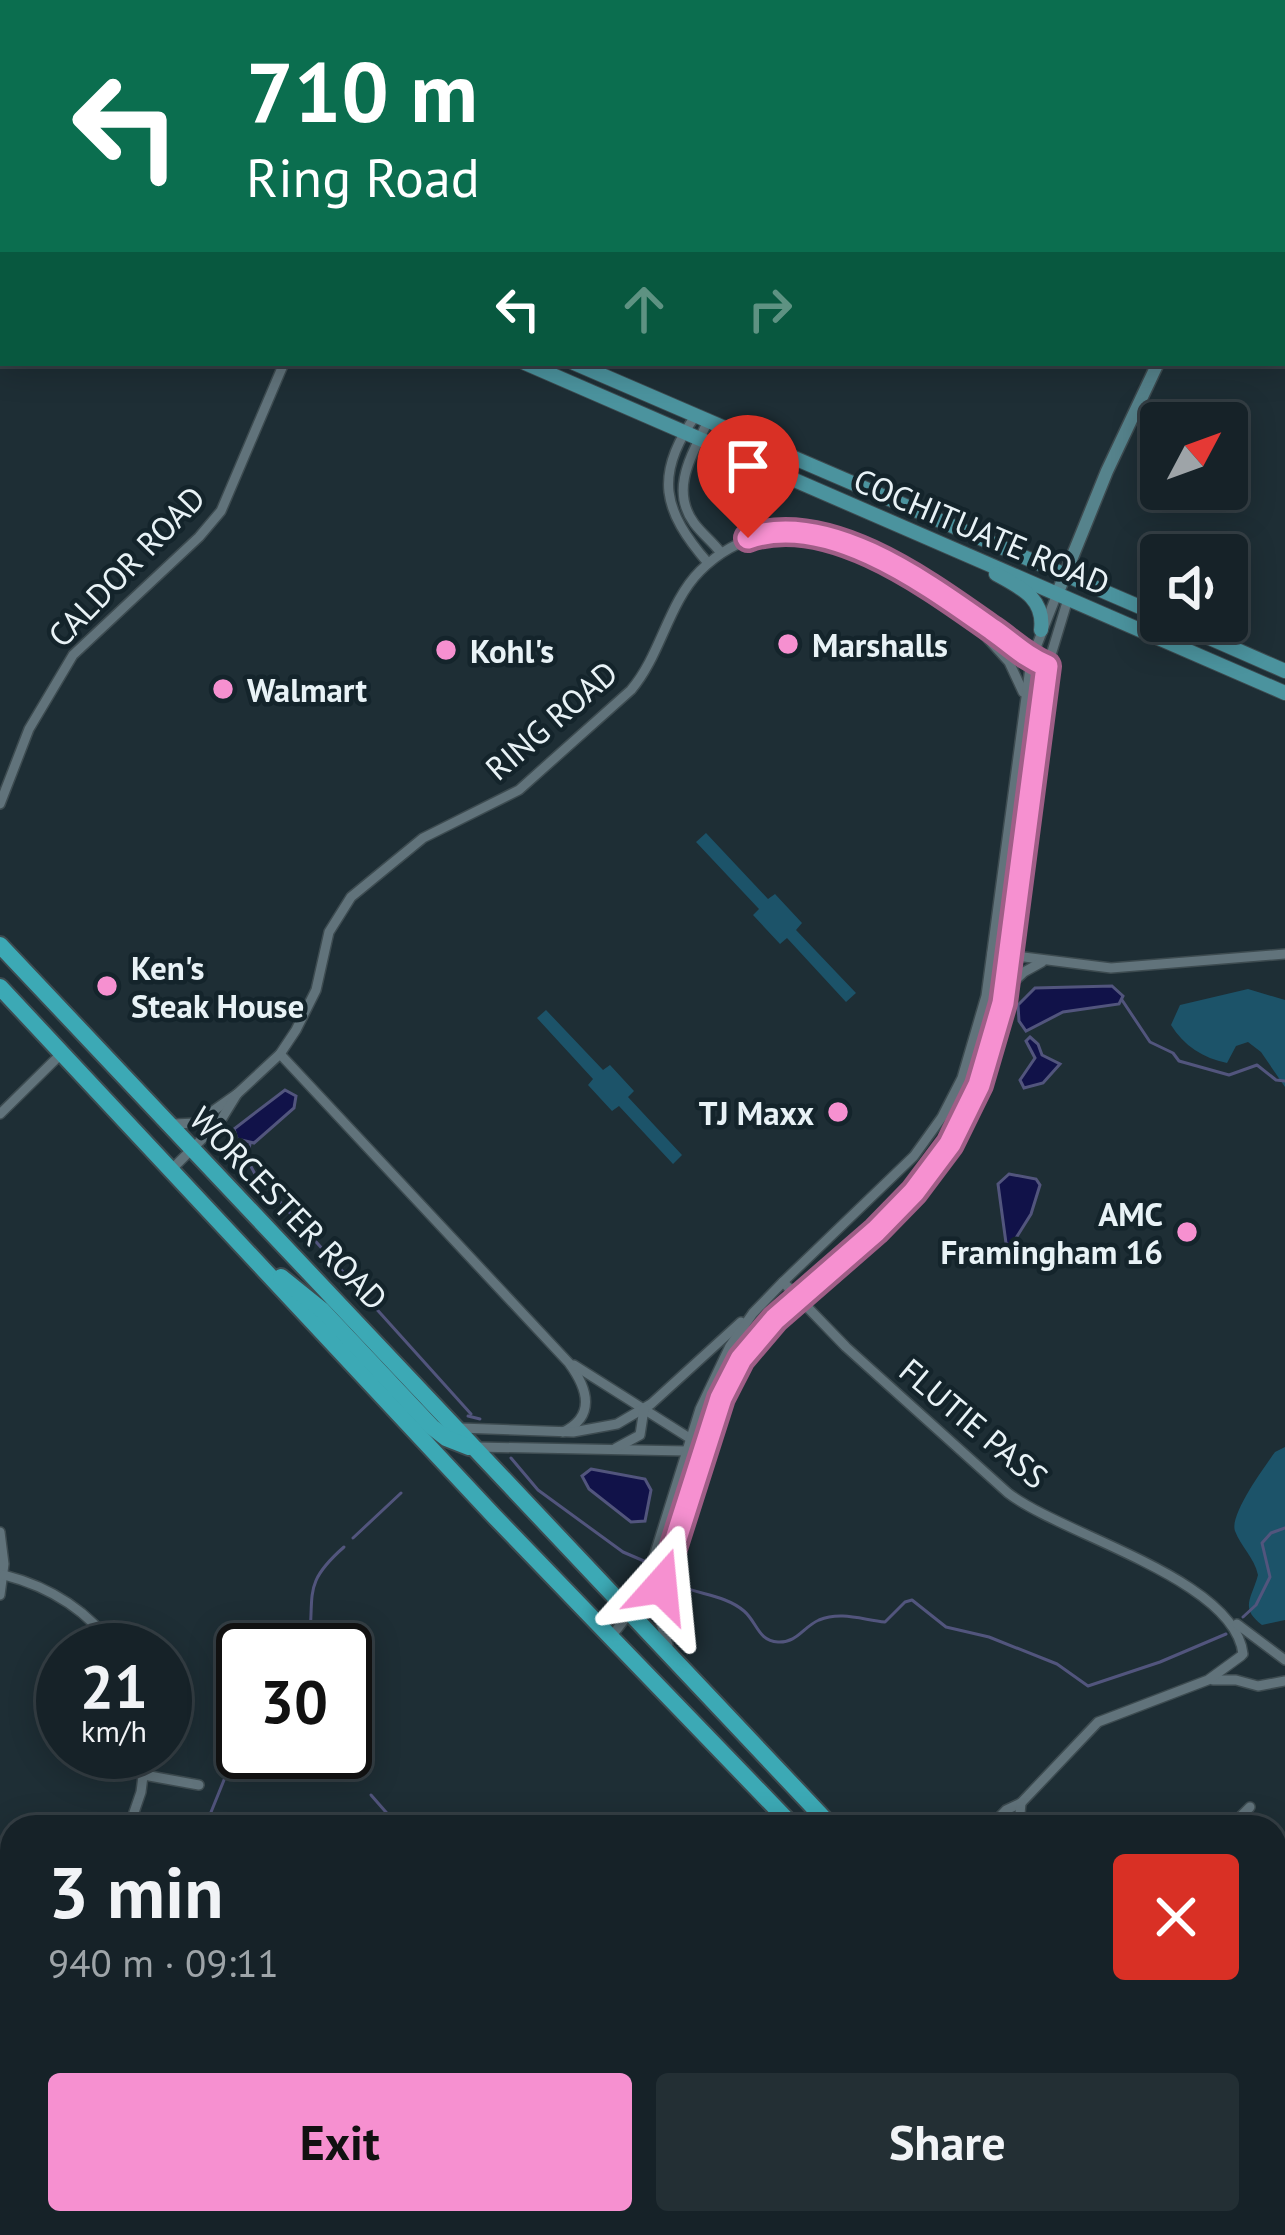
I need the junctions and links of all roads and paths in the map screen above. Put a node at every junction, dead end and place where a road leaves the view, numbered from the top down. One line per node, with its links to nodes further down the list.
1 (283, 366): 22 (street, CALDOR ROAD)
2 (532, 366): 6 (main road, COCHITUATE ROAD)
3 (581, 366): 5 (main road, COCHITUATE ROAD)
4 (1157, 366): 11 (street)
5 (702, 418): 6 (street); 7 (street); 11 (main road, COCHITUATE ROAD)
6 (684, 432): 7 (main road, COCHITUATE ROAD); 10 (street)
7 (700, 439): 8 (main road, COCHITUATE ROAD); 9 (street)
8 (934, 539): 12 (main road, COCHITUATE ROAD); 15 (main road)
9 (721, 553): 10 (street, RING ROAD); 14 (street, RING ROAD)
10 (708, 563): 31 (street, RING ROAD)
11 (1066, 574): 12 (street); 13 (main road, COCHITUATE ROAD)
12 (1063, 594): 15 (street); 18 (street); 20 (main road, COCHITUATE ROAD)
13 (1140, 607)
14 (957, 608): 17 (street, RING ROAD); 21 (street, RING ROAD)
15 (1041, 631): 17 (street)
16 (1219, 642): 19 (main road)
17 (1031, 660): 18 (street, RING ROAD); 21 (street)
18 (1047, 666): 26 (street)
19 (1285, 671)
20 (1285, 693)
21 (1025, 704): 24 (street)
22 (0, 804)
23 (0, 944): 34 (highway, WORCESTER ROAD)
24 (992, 953): 26 (street); 38 (street)
25 (1285, 954): 27 (street)
26 (1010, 956): 27 (street); 29 (street)
27 (1045, 961): 29 (street)
28 (0, 987): 30 (highway, WORCESTER ROAD)
29 (1005, 992): 39 (street)
30 (62, 1053): 33 (street); 36 (highway, WORCESTER ROAD)
31 (280, 1054): 32 (street, RING ROAD); 41 (street)
32 (237, 1094): 34 (street); 35 (street, RING ROAD)
33 (0, 1114)
34 (160, 1116): 35 (highway, WORCESTER ROAD)
35 (192, 1150): 36 (street, RING ROAD); 43 (highway, WORCESTER ROAD)
36 (171, 1170): 37 (highway, WORCESTER ROAD)
37 (247, 1251): 46 (highway); 56 (highway, WORCESTER ROAD)
38 (783, 1282): 39 (street, FLUTIE PASS); 40 (street)
39 (798, 1298): 47 (street); 53 (street, FLUTIE PASS)
40 (763, 1303): 42 (street); 45 (street)
41 (565, 1358): 42 (street); 44 (street)
42 (644, 1409): 44 (street); 45 (street); 48 (street)
43 (446, 1418): 44 (street); 46 (highway, WORCESTER ROAD)
44 (563, 1432)
45 (690, 1438): 47 (street); 49 (street)
46 (474, 1447): 48 (street); 54 (highway, WORCESTER ROAD)
47 (704, 1449): 49 (street); 60 (street)
48 (607, 1450): 49 (street)
49 (687, 1451): 54 (street)
50 (0, 1532): 51 (street)
51 (4, 1575): 52 (street); 55 (street)
52 (0, 1595)
53 (1215, 1611): 57 (street, FLUTIE PASS); 58 (street, FLUTIE PASS)
54 (630, 1616): 56 (street); 60 (highway, WORCESTER ROAD)
55 (94, 1623)
56 (611, 1637): 71 (highway, WORCESTER ROAD)
57 (1269, 1649): 58 (street); 59 (street, FLUTIE PASS); 64 (street)
58 (1242, 1655): 61 (street); 63 (street)
59 (1285, 1660)
60 (686, 1675): 72 (highway, WORCESTER ROAD)
61 (1208, 1680): 63 (street); 68 (street)
62 (1285, 1681): 64 (street)
63 (1247, 1682): 64 (street)
64 (1268, 1684)
65 (143, 1779): 70 (street)
66 (166, 1779): 67 (street)
67 (199, 1785)
68 (1021, 1803): 73 (street); 74 (street)
69 (1250, 1807): 75 (street)
70 (132, 1815)
71 (782, 1815)
72 (820, 1815)
73 (1001, 1815)
74 (1019, 1815)
75 (1242, 1815)

